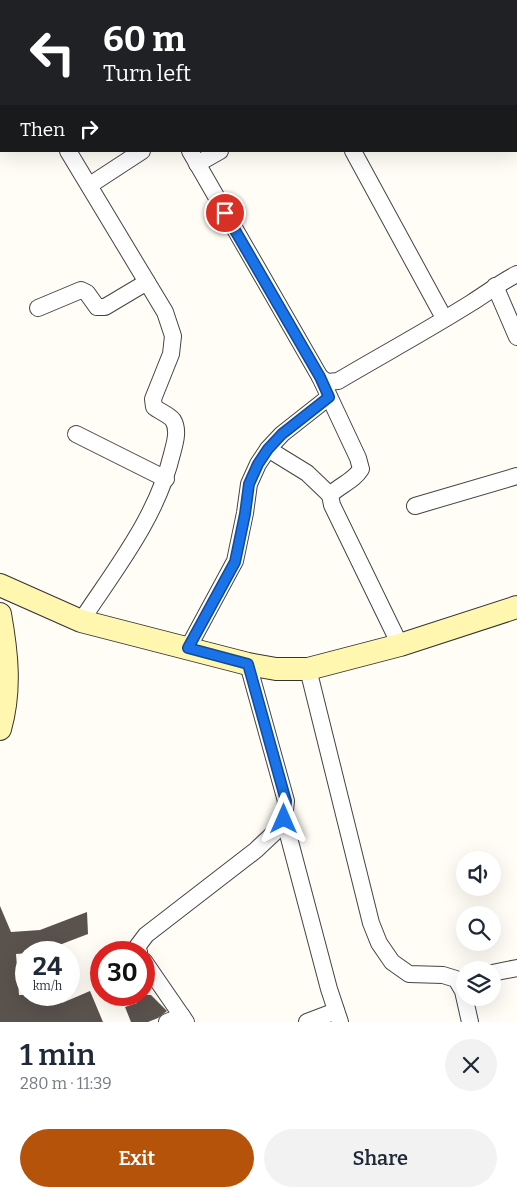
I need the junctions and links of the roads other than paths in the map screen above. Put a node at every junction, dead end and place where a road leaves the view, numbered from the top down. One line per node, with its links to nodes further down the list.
1 (69, 152): 6 (street)
2 (140, 152): 6 (street)
3 (216, 152): 5 (street)
4 (354, 152): 11 (street)
5 (193, 157): 13 (street)
6 (90, 185): 8 (street)
7 (517, 274): 9 (street)
8 (147, 282): 10 (street); 18 (street)
9 (495, 286): 11 (street); 12 (street)
10 (38, 308)
11 (444, 318): 13 (street)
12 (517, 337)
13 (320, 377): 14 (street)
14 (329, 397): 16 (street); 19 (street)
15 (76, 434): 18 (street)
16 (268, 449): 19 (street); 26 (street)
17 (517, 476): 20 (street)
18 (166, 479): 24 (street)
19 (330, 495): 25 (street)
20 (415, 506)
21 (0, 585): 24 (street)
22 (517, 607): 25 (street)
23 (0, 614): 27 (street)
24 (81, 621): 26 (street)
25 (400, 645): 29 (street)
26 (188, 648): 28 (street)
27 (3, 653): 30 (street)
28 (248, 664): 29 (street); 31 (street)
29 (308, 669): 35 (street)
30 (0, 728)
31 (284, 819): 32 (street); 38 (street)
32 (142, 941)
33 (517, 968): 34 (street)
34 (501, 971)
35 (456, 977)
36 (155, 980): 39 (street)
37 (466, 1006): 41 (street)
38 (338, 1016): 40 (street)
39 (179, 1020)
40 (307, 1022)
41 (470, 1022)

